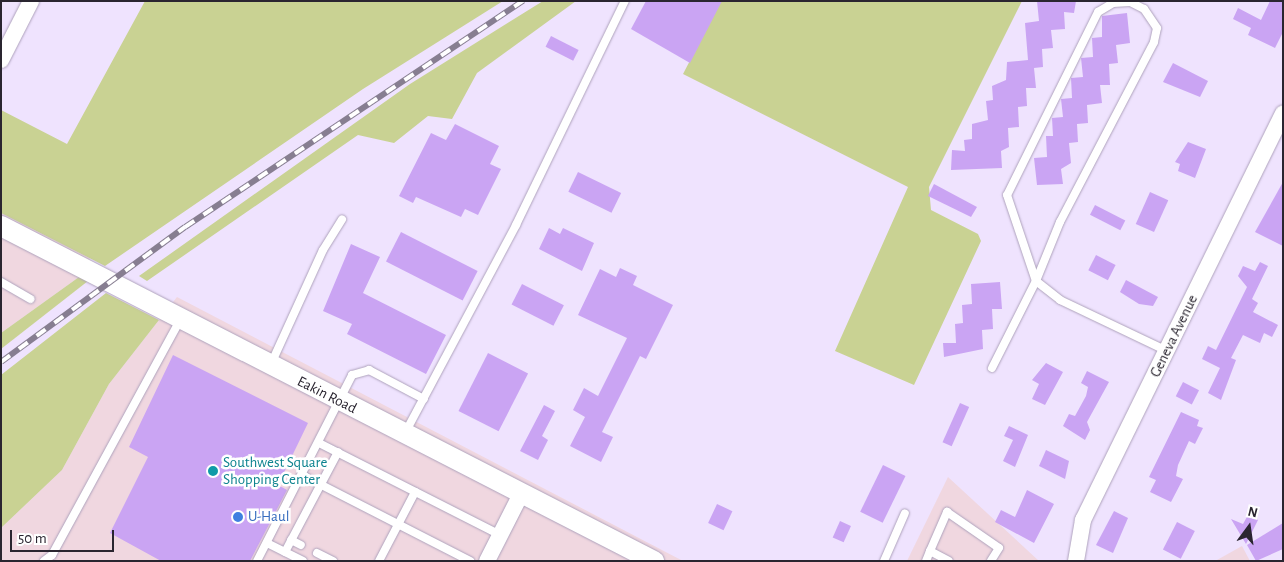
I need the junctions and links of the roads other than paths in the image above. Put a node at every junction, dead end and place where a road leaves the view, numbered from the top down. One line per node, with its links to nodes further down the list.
1 (31, 1): 3 (street)
2 (625, 1): 14 (lane)
3 (1, 60)
4 (1283, 114): 11 (street, Geneva Avenue)
5 (342, 220): 12 (lane)
6 (1, 226): 10 (street, Eakin Road)
7 (1036, 281): 7 (lane); 11 (lane); 13 (lane)
8 (1, 282): 9 (lane)
9 (32, 299)
10 (181, 318): 12 (street, Eakin Road); 33 (lane)
11 (1167, 351): 44 (street, Geneva Avenue)
12 (270, 366): 15 (street, Eakin Road)
13 (992, 368)
14 (424, 398): 15 (lane); 16 (lane)
15 (340, 401): 16 (street, Eakin Road); 17 (lane)
16 (404, 435): 22 (street, Eakin Road)
17 (319, 443): 18 (lane); 19 (lane)
18 (338, 452): 20 (lane); 21 (lane)
19 (302, 475): 20 (lane); 27 (lane)
20 (322, 485): 24 (lane); 26 (lane)
21 (415, 492): 24 (lane); 25 (lane)
22 (521, 494): 25 (street); 39 (street, Eakin Road)
23 (906, 513): 40 (lane)
24 (398, 524): 32 (lane); 37 (lane)
25 (500, 535): 38 (street)
26 (291, 540): 28 (lane); 30 (lane)
27 (267, 543): 30 (lane); 34 (lane)
28 (301, 545)
29 (930, 551): 41 (lane); 42 (lane); 43 (lane)
30 (285, 552): 35 (lane)
31 (317, 553): 36 (lane)
32 (383, 560)
33 (44, 561)
34 (258, 561)
35 (303, 561)
36 (334, 561)
37 (470, 561)
38 (487, 561)
39 (654, 561)
40 (884, 561)
41 (926, 561)
42 (950, 561)
43 (991, 561)
44 (1076, 561)

